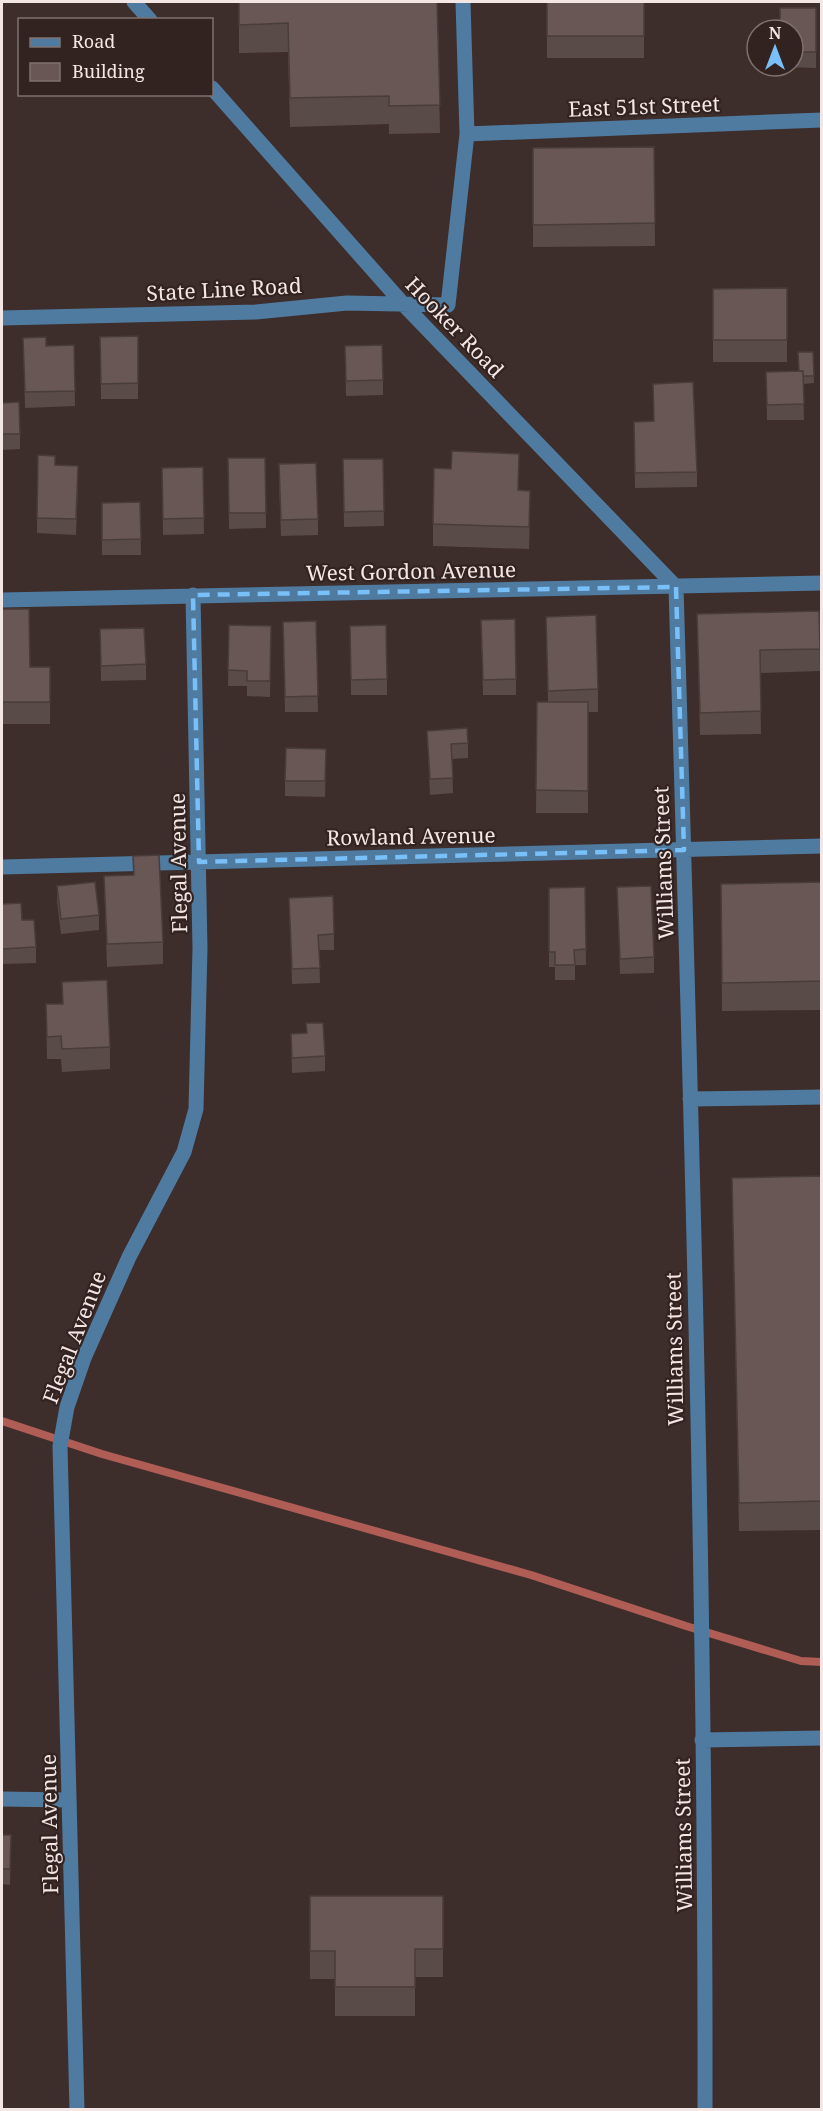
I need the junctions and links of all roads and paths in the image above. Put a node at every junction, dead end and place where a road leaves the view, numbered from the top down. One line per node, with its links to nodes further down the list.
1 (134, 2): 3 (street)
2 (462, 2): 6 (street)
3 (148, 18)
4 (213, 89): 7 (street, Hooker Road)
5 (822, 120): 6 (street, East 51st Street)
6 (467, 134): 7 (street, State Line Road)
7 (405, 305): 8 (street, State Line Road); 10 (street, Hooker Road)
8 (2, 318)
9 (822, 583): 10 (street, West Gordon Avenue)
10 (676, 587): 11 (street, West Gordon Avenue); 14 (street, Williams Street)
11 (193, 595): 12 (street, West Gordon Avenue); 15 (street, Flegal Avenue)
12 (2, 600)
13 (822, 846): 14 (street, Rowland Avenue)
14 (684, 850): 15 (street, Rowland Avenue); 18 (street, Williams Street)
15 (199, 862): 16 (street, Rowland Avenue); 22 (street, Flegal Avenue)
16 (2, 867)
17 (822, 1098): 18 (street)
18 (690, 1100): 20 (street, Williams Street)
19 (822, 1738): 20 (street)
20 (702, 1740): 24 (street, Williams Street)
21 (2, 1799): 22 (street)
22 (68, 1800): 23 (street, Flegal Avenue)
23 (77, 2109)
24 (705, 2109)

